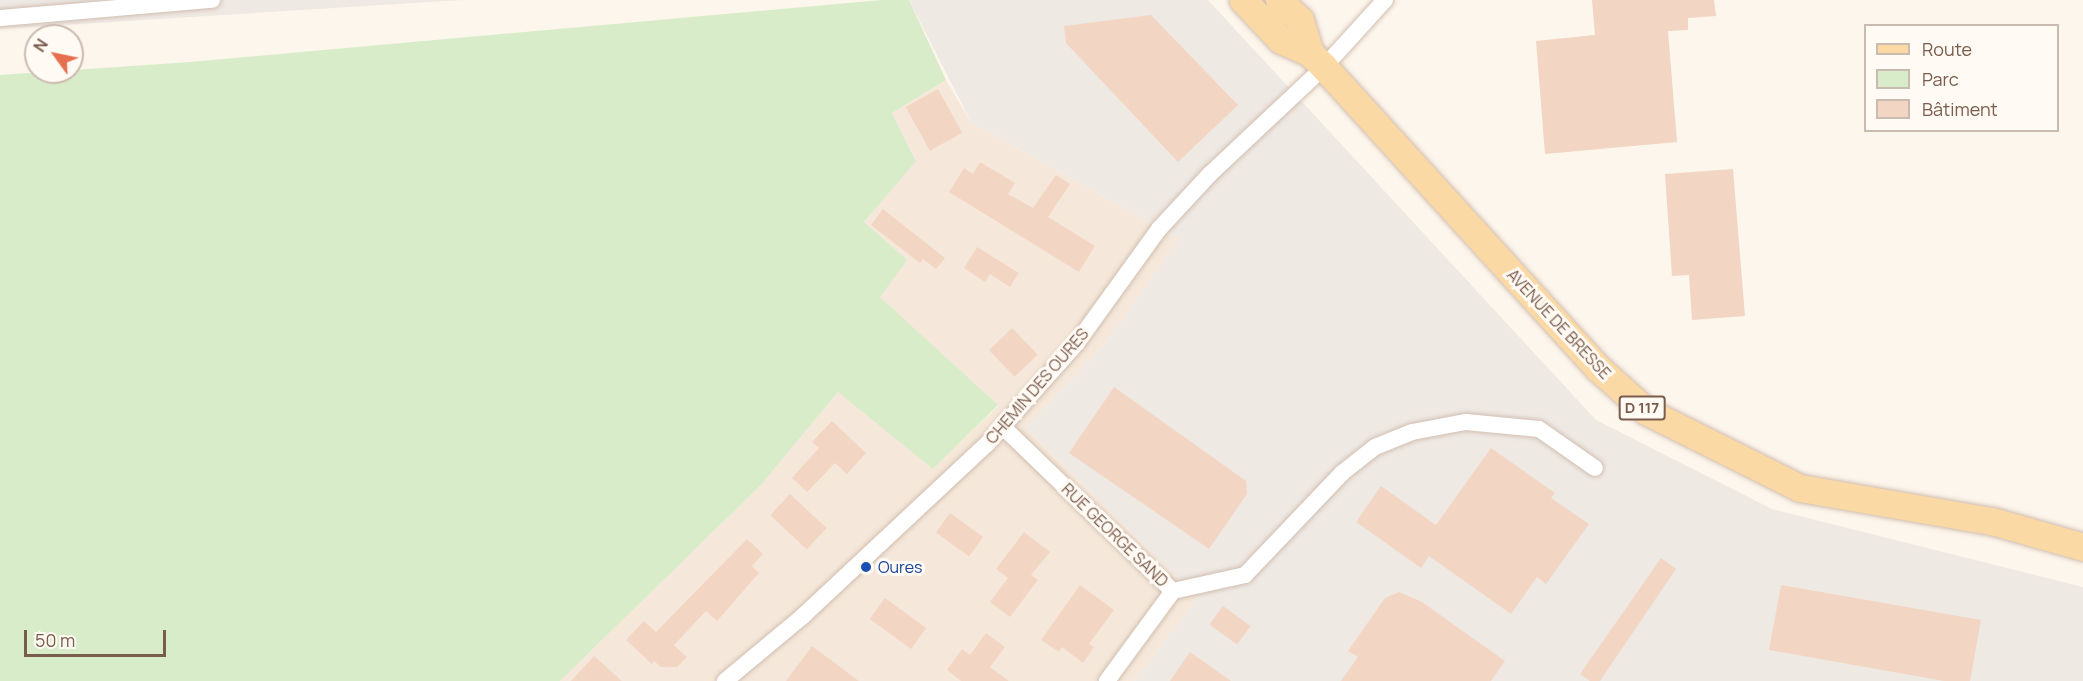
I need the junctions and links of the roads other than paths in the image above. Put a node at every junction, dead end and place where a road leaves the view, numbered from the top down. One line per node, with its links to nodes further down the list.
1 (212, 0): 5 (street)
2 (1244, 0): 6 (main road, AVENUE DE BRESSE / D 117)
3 (1280, 0): 6 (main road, AVENUE DE BRESSE / D 117)
4 (1385, 0): 6 (street, CHEMIN DES OURES)
5 (0, 18)
6 (1317, 60): 7 (street, CHEMIN DES OURES); 9 (main road, AVENUE DE BRESSE / D 117)
7 (1003, 427): 10 (street, RUE GEORGE SAND); 11 (street, CHEMIN DES OURES)
8 (1595, 468): 10 (street)
9 (2083, 547)
10 (1173, 591): 12 (street, RUE GEORGE SAND)
11 (725, 681)
12 (1107, 681)

